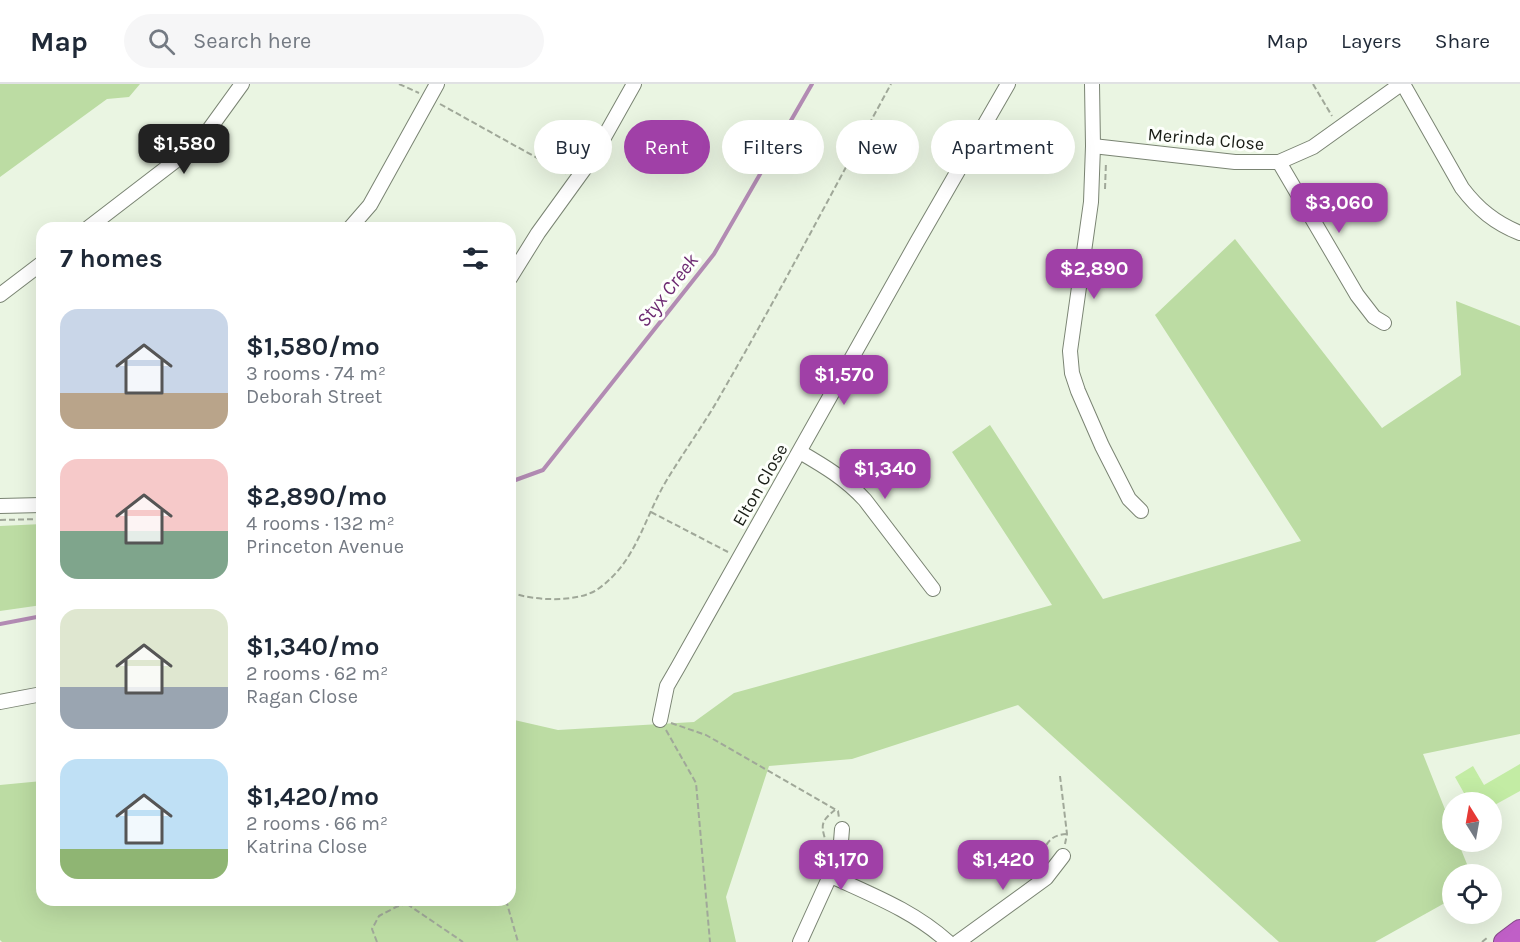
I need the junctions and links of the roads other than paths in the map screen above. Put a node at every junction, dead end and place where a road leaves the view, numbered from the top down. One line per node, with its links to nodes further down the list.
1 (242, 84): 9 (street)
2 (437, 84): 10 (street)
3 (634, 84): 13 (street)
4 (1008, 84): 16 (street, Elton Close)
5 (1092, 84): 7 (street)
6 (1402, 84): 8 (street, Merinda Close); 11 (street)
7 (1093, 146): 8 (street, Merinda Close); 19 (street)
8 (1279, 162): 15 (street)
9 (96, 222)
10 (355, 222)
11 (1520, 233)
12 (36, 268): 14 (street)
13 (516, 268)
14 (0, 295)
15 (1384, 322)
16 (800, 452): 20 (street); 23 (street, Elton Close)
17 (36, 505): 18 (street)
18 (0, 506)
19 (1141, 511)
20 (933, 589)
21 (36, 695): 22 (street)
22 (0, 702)
23 (660, 720)
24 (842, 829): 26 (street)
25 (1063, 856): 30 (street)
26 (831, 876): 28 (street); 29 (street)
27 (1520, 930): 31 (highway)
28 (800, 942)
29 (948, 942)
30 (958, 942)
31 (1504, 942)

